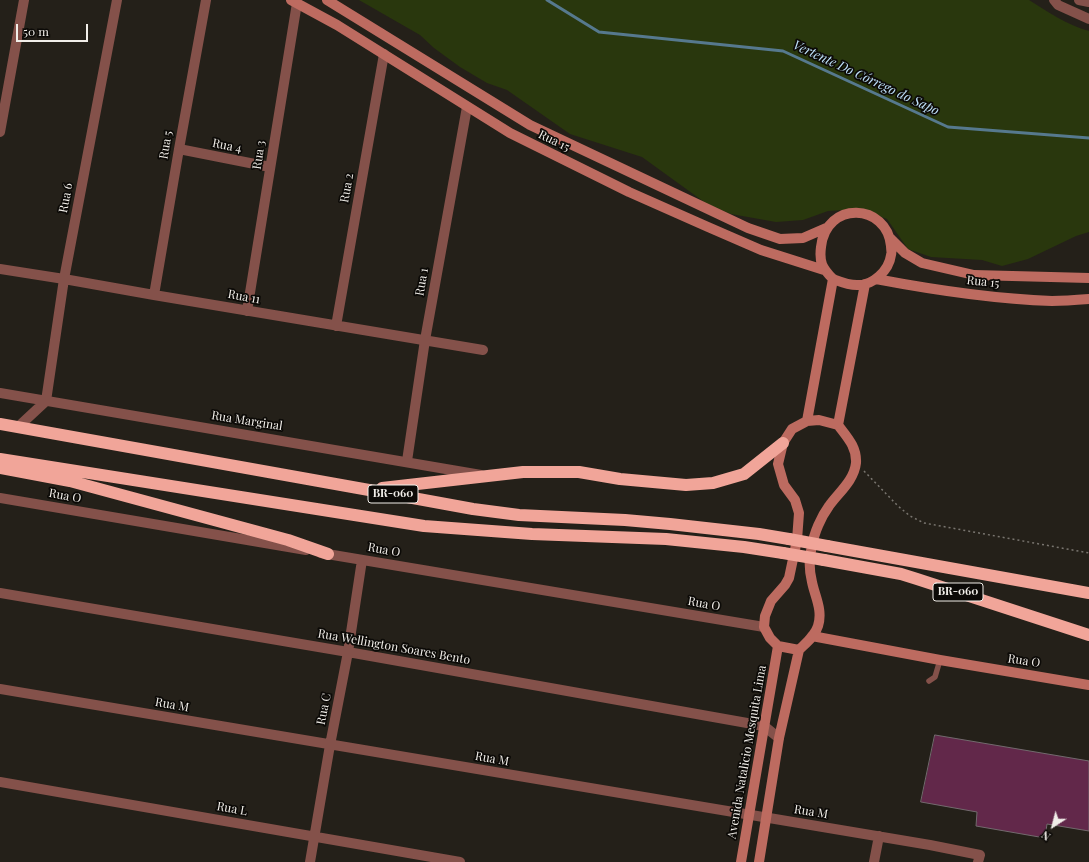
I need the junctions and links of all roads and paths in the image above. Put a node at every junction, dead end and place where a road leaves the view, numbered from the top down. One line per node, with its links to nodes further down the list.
1 (24, 0): 12 (street)
2 (117, 0): 20 (street, Rua 6)
3 (206, 0): 13 (street, Rua 5)
4 (327, 0): 15 (street, Rua 15)
5 (1054, 0): 9 (street)
6 (1079, 0): 8 (street)
7 (294, 2): 10 (street, Rua 15); 14 (street, Rua 3)
8 (1089, 2)
9 (1089, 19)
10 (384, 54): 11 (street, Rua 15); 27 (street, Rua 2)
11 (467, 107): 18 (street, Rua 15); 28 (street, Rua 1)
12 (0, 132)
13 (179, 149): 14 (street, Rua 4); 24 (street, Rua 5)
14 (270, 167): 26 (street, Rua 3)
15 (826, 228): 16 (street); 18 (street)
16 (890, 238): 19 (street, Rua 15); 22 (street)
17 (0, 269): 20 (street, Rua 11)
18 (824, 270): 21 (street)
19 (1089, 278)
20 (64, 279): 24 (street, Rua 11); 31 (street, Rua 6)
21 (834, 279): 23 (street); 32 (street)
22 (876, 279): 23 (street); 25 (street, Rua 15)
23 (864, 284): 34 (street)
24 (154, 295): 26 (street, Rua 11)
25 (1089, 299)
26 (247, 311): 27 (street, Rua 11)
27 (336, 326): 28 (street, Rua 11)
28 (425, 340): 29 (street, Rua 11); 38 (street, Rua 1)
29 (483, 350)
30 (0, 393): 31 (street, Rua Marginal)
31 (46, 401): 35 (street); 38 (street, Rua Marginal)
32 (807, 421): 34 (street); 36 (street)
33 (0, 424): 35 (highway, BR-060)
34 (838, 426): 39 (street)
35 (18, 427): 42 (highway, BR-060)
36 (783, 443): 41 (highway); 49 (street)
37 (0, 459): 50 (highway, BR-060, bridge)
38 (407, 461): 41 (street, Rua Marginal)
39 (856, 463): 44 (path); 51 (street)
40 (0, 468): 45 (highway)
41 (489, 476): 42 (highway)
42 (370, 490): 48 (highway, BR-060, bridge)
43 (0, 498): 45 (street, Rua O)
44 (1089, 553)
45 (328, 554): 46 (street, Rua O)
46 (362, 560): 49 (street, Rua O); 54 (street, Rua C)
47 (0, 592): 54 (street, Rua Wellington Soares Bento)
48 (1089, 593)
49 (764, 627): 52 (street)
50 (1089, 635)
51 (812, 636): 53 (street); 55 (street, Rua O)
52 (778, 646): 53 (street); 59 (street, Avenida Natalicio Mesquita Lima)
53 (799, 650): 60 (street)
54 (348, 652): 59 (street, Rua Wellington Soares Bento); 61 (street, Rua C)
55 (940, 660): 56 (lane); 57 (street, Rua O)
56 (929, 681)
57 (1089, 685)
58 (0, 689): 61 (street, Rua M)
59 (764, 726): 60 (street, Rua Wellington Soares Bento); 63 (street, Avenida Natalicio Mesquita Lima)
60 (779, 738): 64 (street)
61 (330, 745): 65 (street, Rua M); 67 (street, Rua C)
62 (0, 782): 67 (street, Rua L)
63 (753, 798): 64 (street); 65 (street, Avenida Natalicio Mesquita Lima)
64 (770, 799): 66 (street)
65 (750, 816): 66 (street, Rua M); 72 (street, Avenida Natalicio Mesquita Lima)
66 (767, 818): 68 (street, Rua M); 73 (street)
67 (314, 836): 70 (street, Rua C); 71 (street, Rua L)
68 (879, 836): 69 (street, Rua M); 74 (street)
69 (979, 858)
70 (310, 862)
71 (460, 862)
72 (741, 862)
73 (759, 862)
74 (874, 862)

